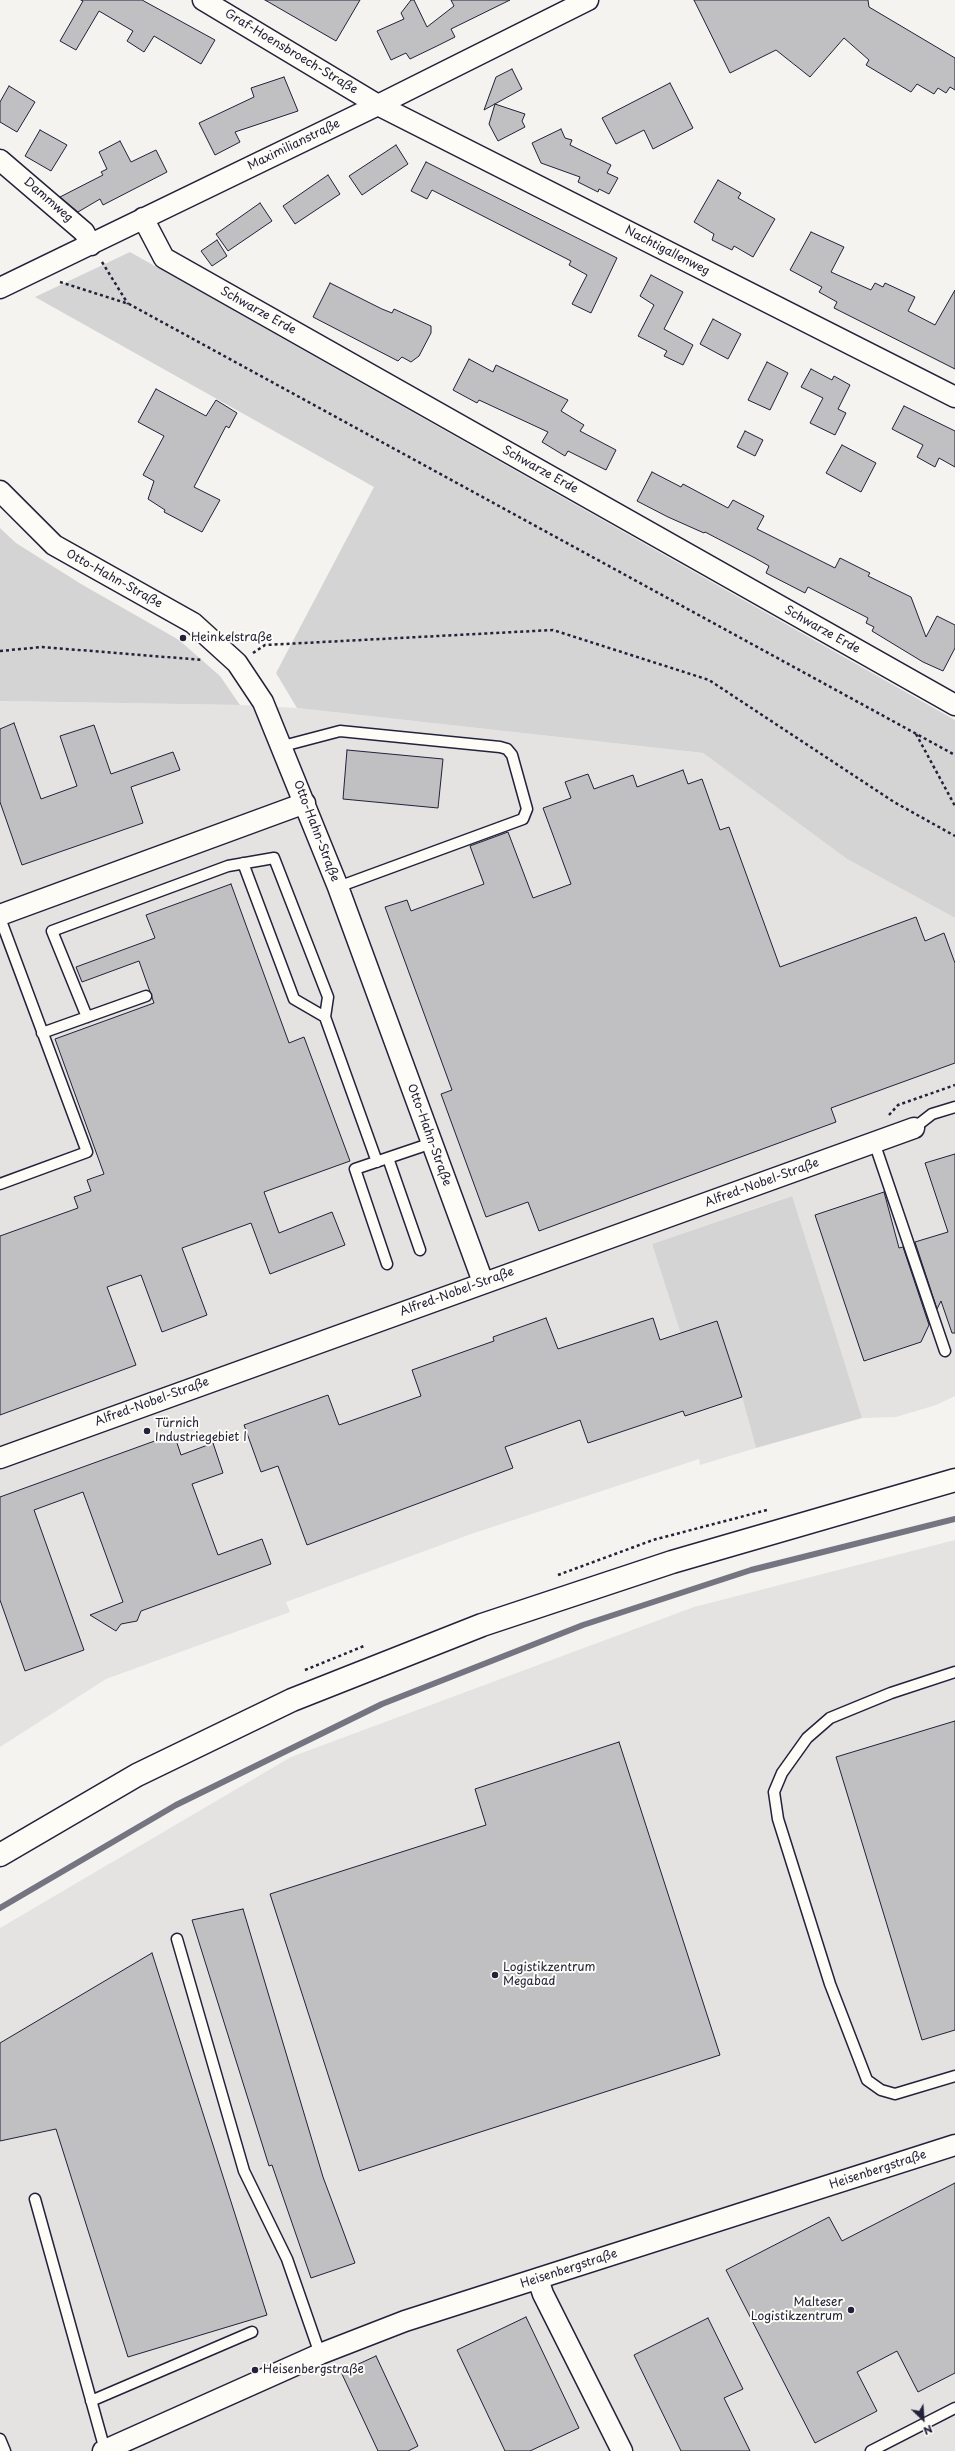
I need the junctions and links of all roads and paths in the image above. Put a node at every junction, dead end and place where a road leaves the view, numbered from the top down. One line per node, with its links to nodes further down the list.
1 (203, 0): 3 (street, Graf-Hoensbroech-Straße)
2 (588, 0): 3 (street, Maximilianstraße)
3 (378, 105): 5 (street, Maximilianstraße); 10 (street, Nachtigallenweg)
4 (0, 160): 6 (street, Dammweg)
5 (143, 218): 6 (street, Maximilianstraße); 14 (street, Schwarze Erde)
6 (91, 245): 7 (street, Maximilianstraße); 9 (path)
7 (32, 273): 8 (street, Maximilianstraße); 9 (path)
8 (0, 288)
9 (129, 304): 15 (path)
10 (955, 397)
11 (0, 491): 13 (street, Otto-Hahn-Straße)
12 (0, 650): 13 (path)
13 (237, 663): 16 (street, Otto-Hahn-Straße); 20 (path)
14 (955, 705)
15 (915, 734): 17 (path); 19 (path)
16 (283, 746): 18 (street, Otto-Hahn-Straße); 22 (lane)
17 (955, 755)
18 (305, 803): 22 (street, Otto-Hahn-Straße); 23 (street)
19 (955, 806)
20 (955, 836)
21 (243, 864): 26 (lane); 27 (lane); 27 (lane)
22 (338, 887): 32 (street, Otto-Hahn-Straße)
23 (0, 915)
24 (0, 918): 28 (lane)
25 (146, 996): 26 (lane)
26 (87, 1017): 28 (lane)
27 (325, 1017): 34 (lane)
28 (42, 1033): 35 (lane)
29 (955, 1107): 30 (lane)
30 (914, 1128): 31 (street, Alfred-Nobel-Straße)
31 (874, 1142): 38 (street, Alfred-Nobel-Straße); 39 (lane)
32 (432, 1143): 33 (lane); 38 (street, Otto-Hahn-Straße)
33 (388, 1158): 34 (lane); 36 (lane)
34 (377, 1162): 37 (lane)
35 (0, 1184)
36 (420, 1250)
37 (387, 1264)
38 (483, 1282): 40 (street, Alfred-Nobel-Straße)
39 (945, 1351)
40 (0, 1458)
41 (955, 1480): 43 (main road)
42 (955, 1672): 45 (lane)
43 (0, 1855)
44 (177, 1940): 50 (lane)
45 (955, 2076)
46 (955, 2145): 48 (street, Heisenbergstraße)
47 (35, 2199): 51 (lane)
48 (538, 2279): 50 (street, Heisenbergstraße); 54 (street)
49 (252, 2332): 51 (lane)
50 (320, 2354): 53 (street, Heisenbergstraße)
51 (91, 2401): 53 (lane)
52 (955, 2408): 55 (lane)
53 (104, 2451)
54 (622, 2451)
55 (871, 2451)

